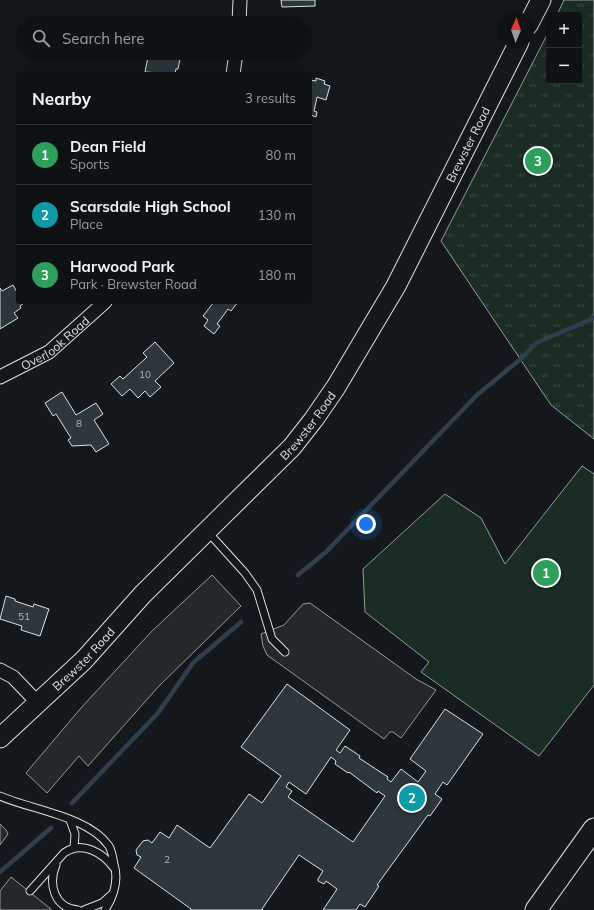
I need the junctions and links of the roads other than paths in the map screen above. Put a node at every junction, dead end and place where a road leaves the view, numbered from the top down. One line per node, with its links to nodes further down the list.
1 (240, 0): 4 (street)
2 (541, 0): 3 (street)
3 (534, 13)
4 (239, 16)
5 (516, 48): 10 (street, Brewster Road)
6 (235, 60): 7 (street)
7 (233, 72)
8 (102, 304): 9 (street, Overlook Road)
9 (0, 377)
10 (206, 531): 11 (lane); 13 (street, Brewster Road)
11 (285, 652)
12 (0, 670): 13 (street)
13 (38, 702): 14 (street, Brewster Road)
14 (0, 738)
15 (0, 796): 16 (lane)
16 (70, 820): 18 (lane); 20 (lane)
17 (594, 829): 27 (main road)
18 (74, 848): 19 (lane); 20 (lane)
19 (57, 861): 21 (lane); 23 (lane)
20 (116, 872): 22 (lane)
21 (30, 891)
22 (114, 894): 25 (lane); 26 (lane)
23 (74, 910): 24 (lane)
24 (78, 910)
25 (84, 910)
26 (105, 910)
27 (536, 910)

